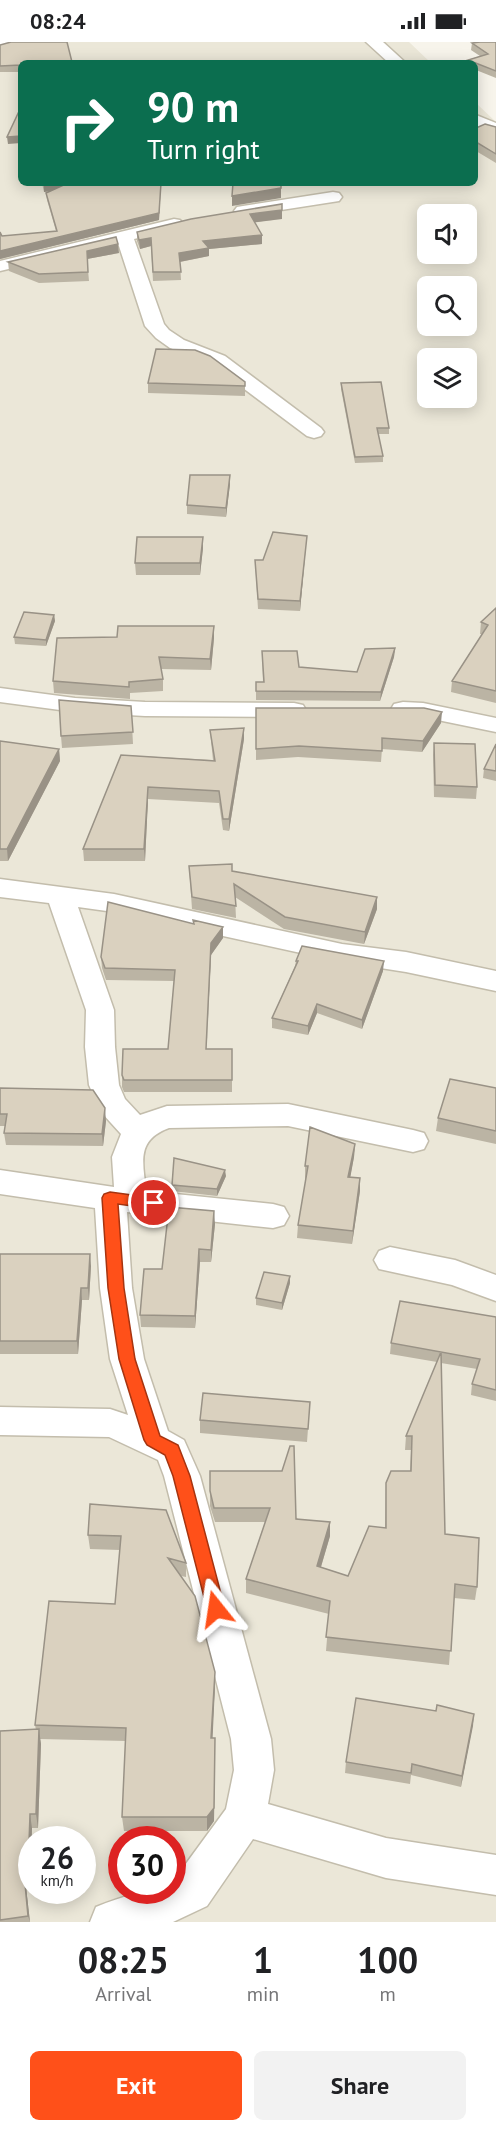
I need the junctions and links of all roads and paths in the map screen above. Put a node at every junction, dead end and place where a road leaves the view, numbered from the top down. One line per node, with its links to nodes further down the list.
1 (11, 42): 3 (street)
2 (374, 42): 4 (street)
3 (0, 44)
4 (395, 60)
5 (478, 121): 6 (street)
6 (496, 129)
7 (333, 197): 8 (street)
8 (228, 213)
9 (191, 220): 10 (street)
10 (125, 238): 11 (street); 12 (street)
11 (0, 266)
12 (314, 432)
13 (0, 695): 14 (street)
14 (320, 709)
15 (384, 709): 16 (street)
16 (496, 725)
17 (0, 888): 18 (street)
18 (61, 897): 19 (street); 20 (street)
19 (496, 981)
20 (137, 1132): 21 (street); 23 (street)
21 (413, 1141)
22 (0, 1182): 23 (street)
23 (120, 1199): 24 (street); 28 (street)
24 (273, 1216)
25 (390, 1260): 26 (street)
26 (496, 1288)
27 (0, 1421): 28 (street)
28 (153, 1440): 29 (street)
29 (245, 1817): 30 (street); 31 (street)
30 (496, 1875)
31 (111, 1922)

